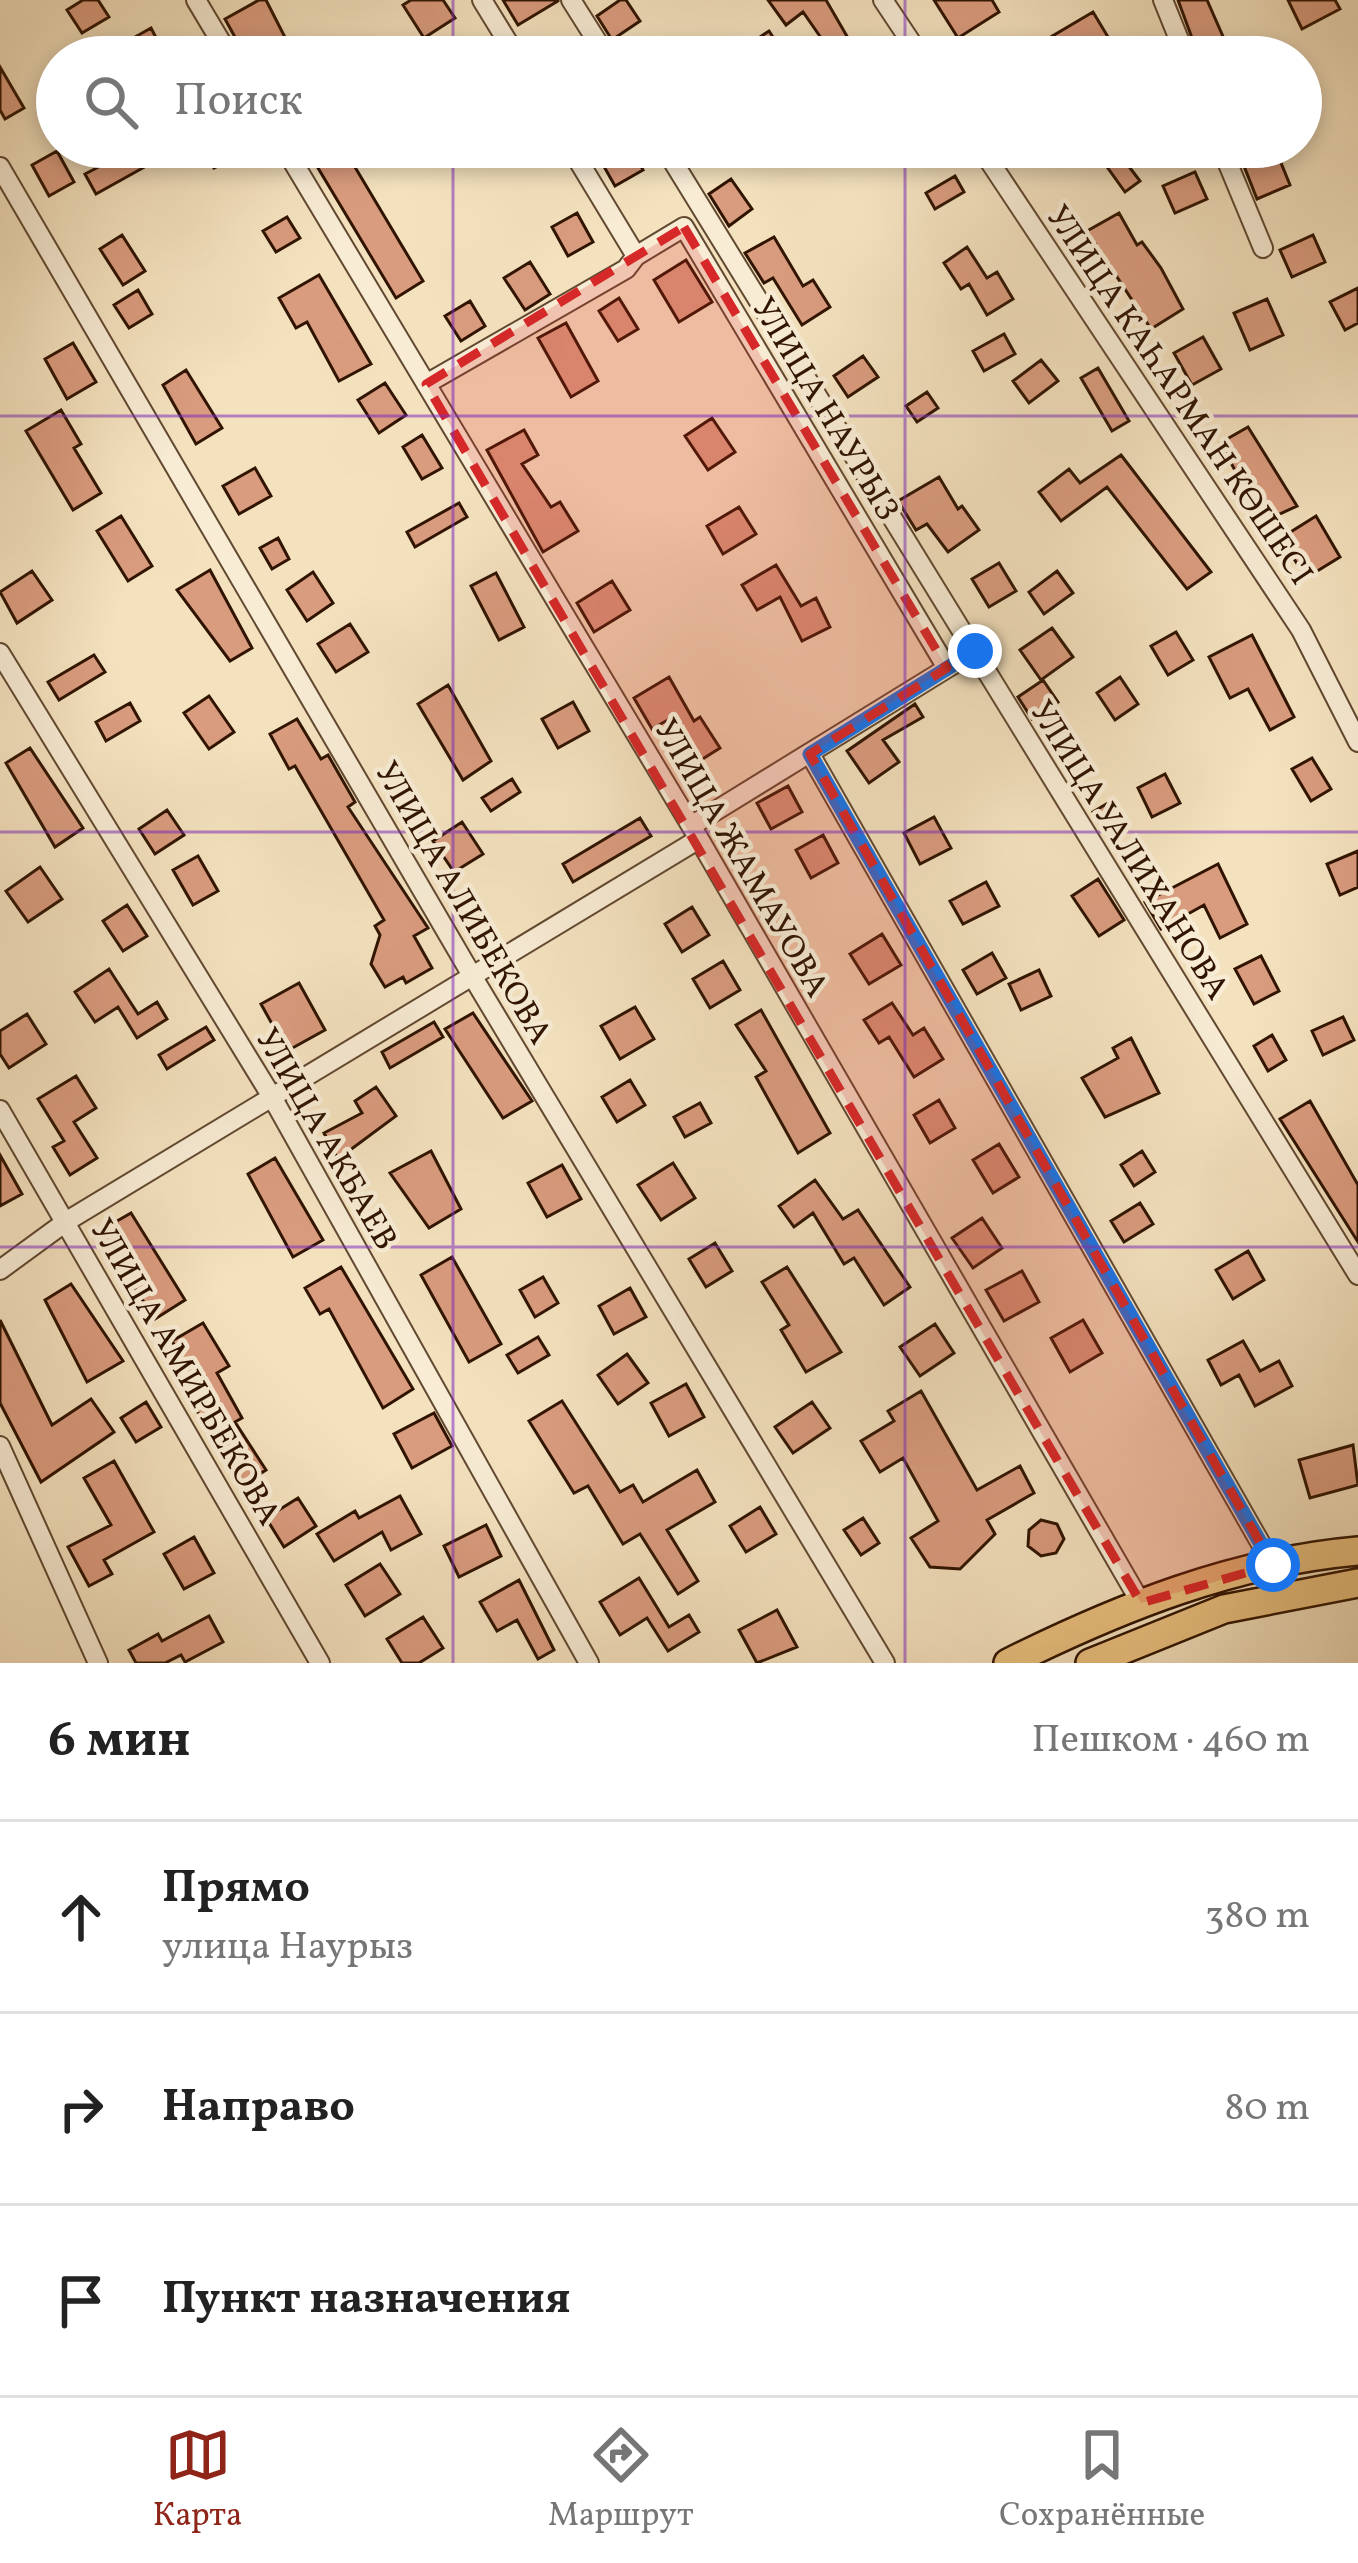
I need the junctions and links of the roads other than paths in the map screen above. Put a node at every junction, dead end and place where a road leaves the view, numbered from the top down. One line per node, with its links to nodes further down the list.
1 (196, 0): 7 (street)
2 (482, 0): 8 (street)
3 (571, 0): 9 (street)
4 (911, 0): 6 (street)
5 (1163, 0): 11 (street)
6 (887, 6): 10 (street)
7 (217, 36)
8 (504, 36)
9 (594, 36)
10 (907, 36)
11 (1178, 36)
12 (0, 167): 27 (street, УЛИЦА АЛИБЕКОВА)
13 (297, 168): 20 (street, УЛИЦА ЖАМАУОВА)
14 (583, 168): 19 (street)
15 (677, 168): 21 (street, УЛИЦА УАЛИХАНОВА)
16 (994, 168): 24 (street, УЛИЦА КАҺАРМАН КӨШЕСІ)
17 (1230, 168): 18 (street)
18 (1264, 248)
19 (636, 256): 20 (street, УЛИЦА НАУРЫЗ); 23 (street, УЛИЦА НАУРЫЗ)
20 (427, 384): 26 (street, УЛИЦА ЖАМАУОВА)
21 (975, 651): 23 (street); 32 (street, УЛИЦА УАЛИХАНОВА)
22 (0, 653): 28 (street, УЛИЦА АКБАЕВ)
23 (946, 668): 25 (street)
24 (1358, 742)
25 (810, 754): 26 (street); 35 (street)
26 (695, 833): 27 (street); 37 (street, УЛИЦА ЖАМАУОВА)
27 (474, 979): 28 (street); 41 (street, УЛИЦА АЛИБЕКОВА)
28 (272, 1097): 30 (street); 40 (street, УЛИЦА АКБАЕВ)
29 (0, 1110): 30 (street, УЛИЦА АМИРБЕКОВА)
30 (67, 1221): 31 (street); 39 (street, УЛИЦА АМИРБЕКОВА)
31 (0, 1270)
32 (1358, 1275)
33 (0, 1446): 38 (street)
34 (1358, 1551): 35 (main road)
35 (1273, 1565): 37 (main road)
36 (1358, 1583): 43 (main road)
37 (1141, 1603): 42 (main road)
38 (98, 1663)
39 (320, 1663)
40 (589, 1663)
41 (885, 1663)
42 (1008, 1663)
43 (1090, 1663)

